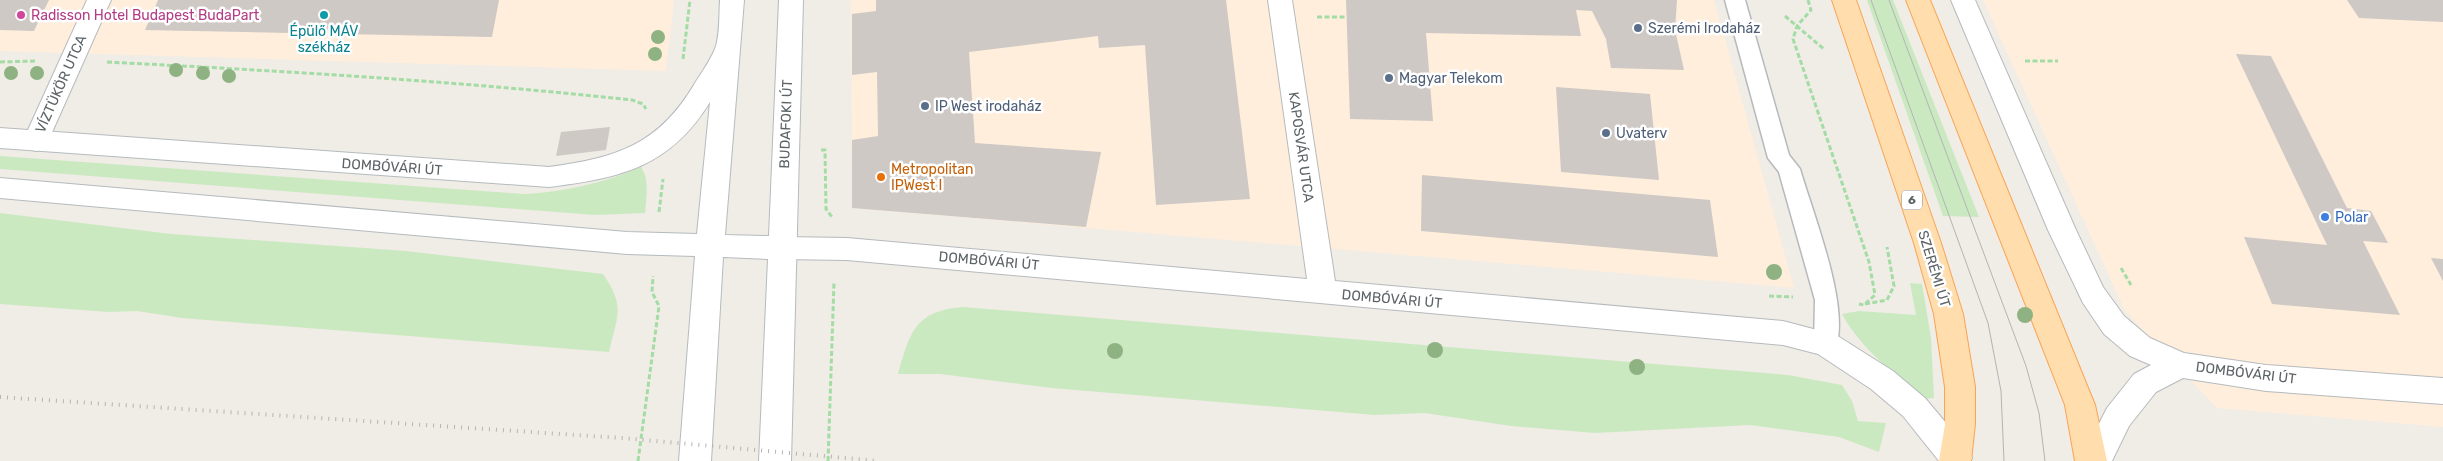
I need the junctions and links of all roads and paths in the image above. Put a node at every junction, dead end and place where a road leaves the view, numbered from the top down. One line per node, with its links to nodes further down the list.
1 (99, 0): 16 (main road, VÍZTÜKÖR UTCA)
2 (732, 0): 14 (main road)
3 (791, 0): 22 (main road, BUDAFOKI ÚT)
4 (1280, 0): 28 (main road, KAPOSVÁR UTCA)
5 (1735, 0): 30 (lane)
6 (1808, 0): 13 (path)
7 (1844, 0): 36 (main road, SZERÉMI ÚT / 6)
8 (1918, 0): 41 (main road)
9 (1963, 0): 34 (main road)
10 (1785, 16): 13 (path)
11 (1312, 17): 12 (path)
12 (1346, 17)
13 (1797, 26): 15 (path); 31 (path)
14 (728, 46): 21 (main road, DOMBÓVÁRI ÚT); 24 (main road)
15 (1824, 49)
16 (72, 60): 19 (path); 21 (main road, VÍZTÜKÖR UTCA)
17 (2058, 61): 18 (path)
18 (2028, 70)
19 (590, 95)
20 (0, 138): 21 (main road, DOMBÓVÁRI ÚT)
21 (36, 141)
22 (785, 153): 26 (main road, BUDAFOKI ÚT); 27 (path)
23 (0, 188): 24 (main road)
24 (711, 246): 26 (main road); 38 (main road)
25 (1887, 247): 31 (path)
26 (782, 248): 27 (main road, DOMBÓVÁRI ÚT); 39 (main road, BUDAFOKI ÚT)
27 (834, 249): 28 (main road, DOMBÓVÁRI ÚT); 40 (path)
28 (1323, 293): 33 (main road, DOMBÓVÁRI ÚT)
29 (1768, 295): 30 (path)
30 (1827, 300): 31 (path); 33 (lane)
31 (1864, 304)
32 (659, 306): 37 (path)
33 (1826, 344): 36 (main road, DOMBÓVÁRI ÚT)
34 (2181, 365): 35 (main road, DOMBÓVÁRI ÚT); 42 (main road, DOMBÓVÁRI ÚT)
35 (2443, 392)
36 (1956, 460)
37 (638, 461)
38 (695, 461)
39 (775, 461)
40 (828, 461)
41 (2091, 461)
42 (2096, 461)

